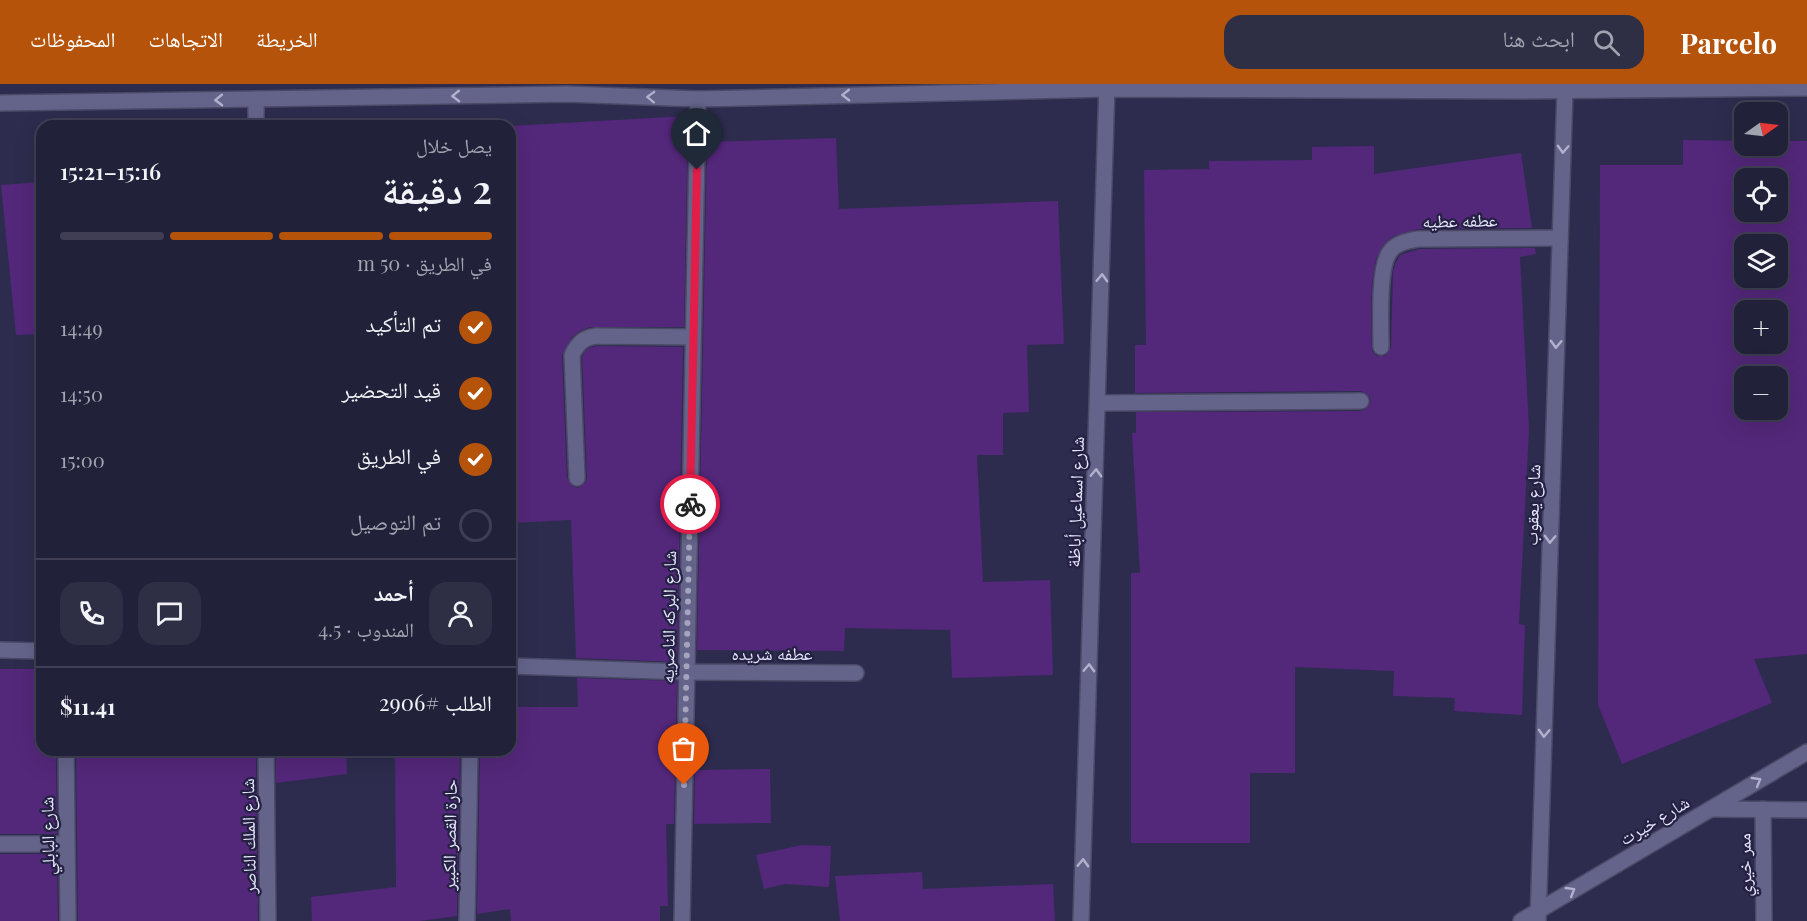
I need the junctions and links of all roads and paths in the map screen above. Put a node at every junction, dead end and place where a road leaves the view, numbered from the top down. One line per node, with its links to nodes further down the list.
1 (1372, 86): 2 (street); 3 (street)
2 (1107, 87): 8 (street, one-way to 8); 15 (street, شارع اسماعيل أباظة, one-way to 2)
3 (1520, 87): 6 (street)
4 (1807, 88): 6 (street)
5 (567, 89): 7 (street, one-way to 7); 8 (street, one-way to 5)
6 (1565, 90): 11 (street, شارع يعقوب, one-way to 11)
7 (256, 99): 9 (street, one-way to 9); 10 (street)
8 (699, 99): 12 (street, شارع البركه الناصريه)
9 (0, 103)
10 (256, 120)
11 (1560, 238): 13 (street, عطفه عطيه); 31 (street, شارع يعقوب, one-way to 31)
12 (693, 337): 16 (street); 20 (street, شارع البركه الناصريه)
13 (1381, 347)
14 (1361, 401): 15 (street)
15 (1098, 403): 36 (street, شارع اسماعيل أباظة, one-way to 15)
16 (577, 478)
17 (0, 650): 18 (street)
18 (36, 651)
19 (516, 666): 20 (street, عطفه شريده)
20 (687, 672): 21 (street, عطفه شريده); 35 (street, شارع البركه الناصريه)
21 (856, 673)
22 (1807, 752): 26 (street, شارع خيرت, one-way to 22)
23 (66, 756): 30 (street, شارع البابلي)
24 (266, 756): 33 (street, شارع الملك الناصر)
25 (470, 756): 34 (street, حارة القصر الكبير)
26 (1711, 809): 27 (street); 31 (street, شارع خيرت, one-way to 26)
27 (1763, 809): 28 (street); 38 (street, ممر خيري)
28 (1807, 810)
29 (0, 844): 30 (street)
30 (67, 844): 32 (street, شارع البابلي)
31 (1538, 916): 37 (street, شارع خيرت)
32 (68, 921)
33 (268, 921)
34 (468, 921)
35 (682, 921)
36 (1081, 921)
37 (1521, 921)
38 (1764, 921)

